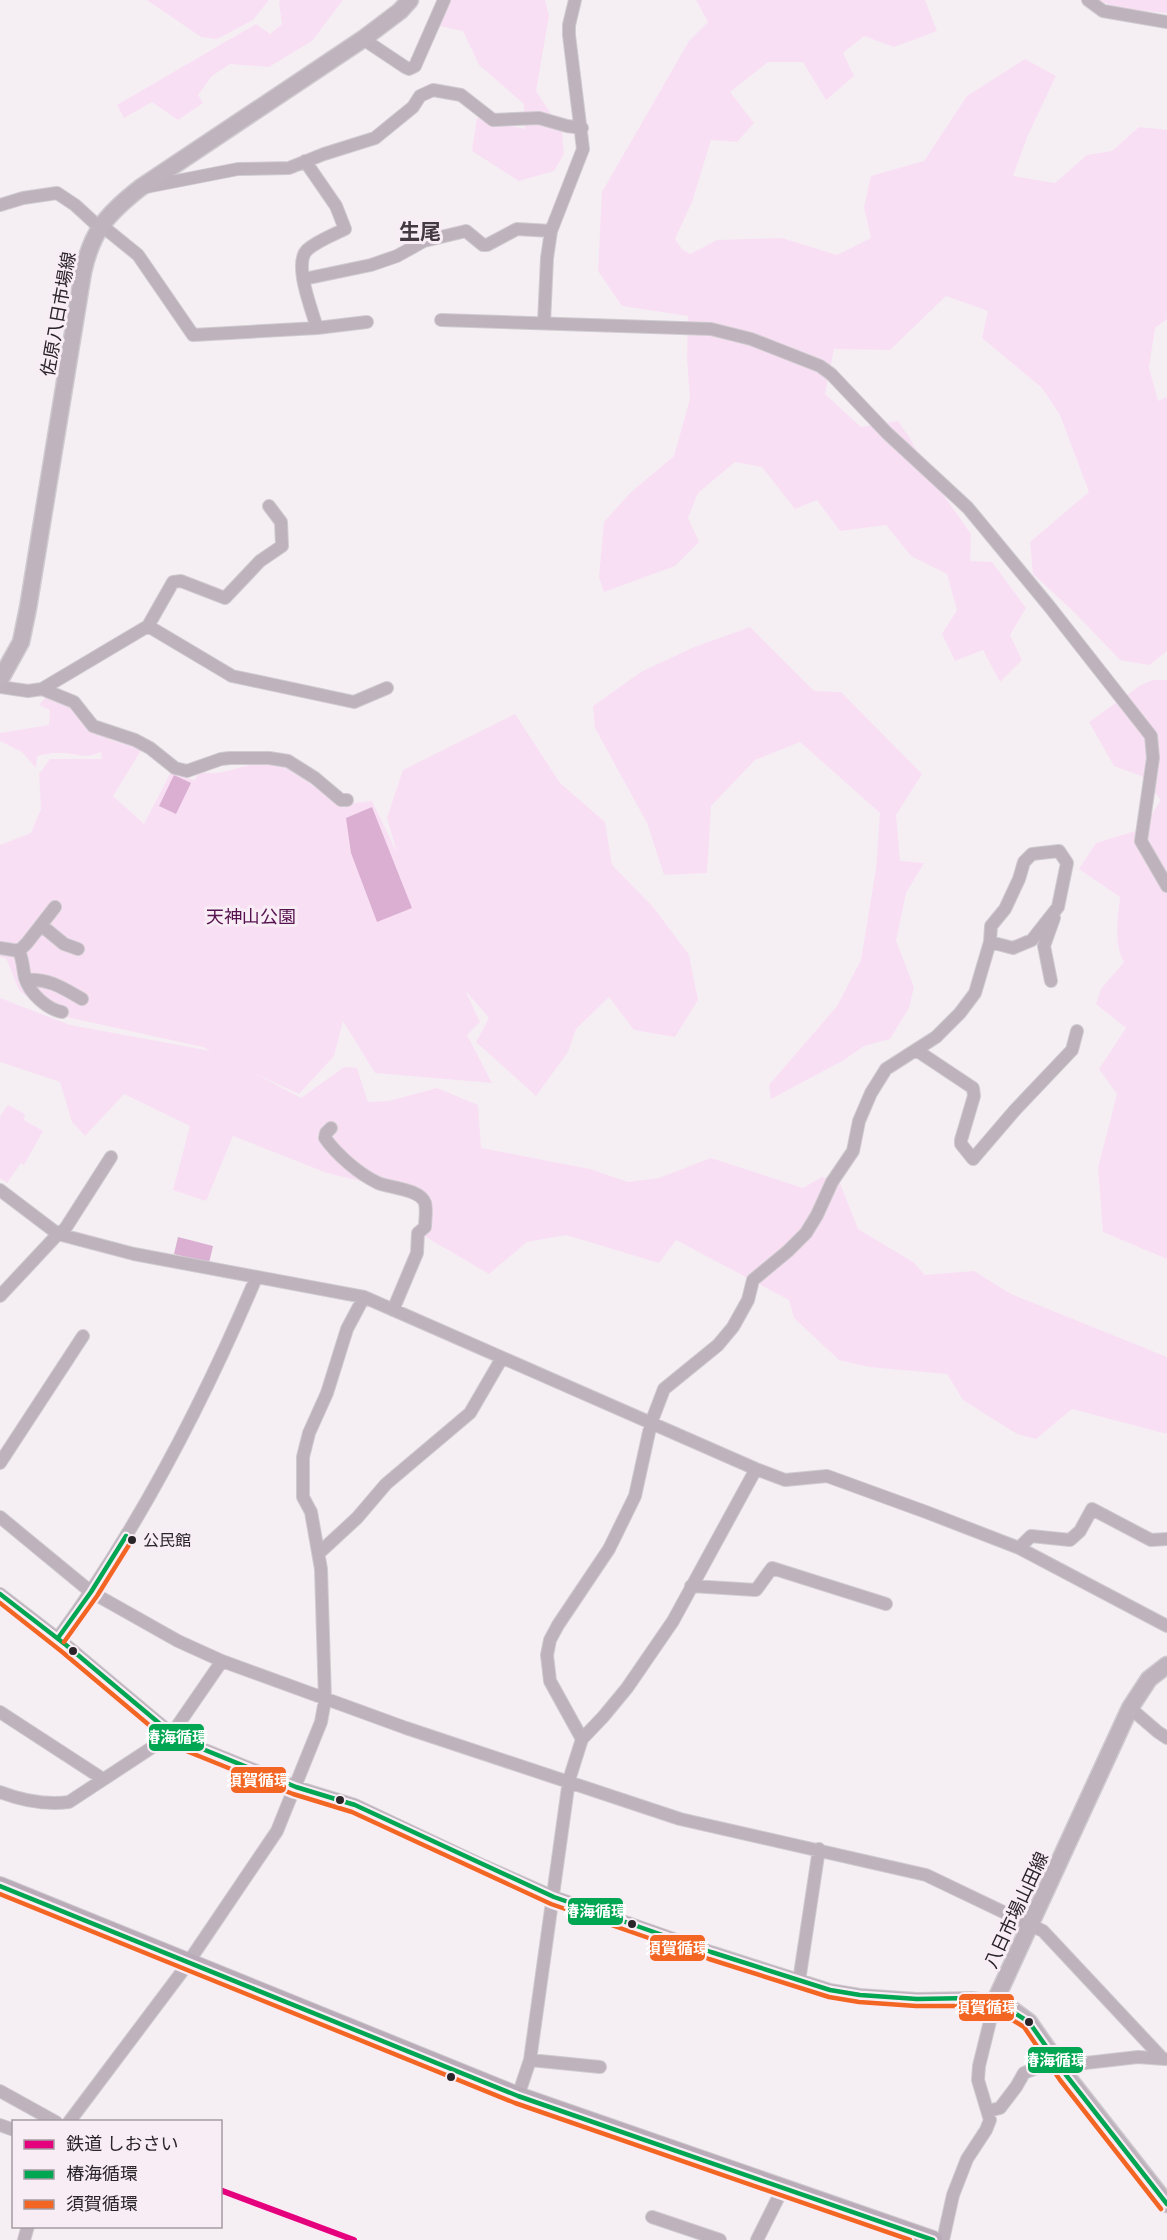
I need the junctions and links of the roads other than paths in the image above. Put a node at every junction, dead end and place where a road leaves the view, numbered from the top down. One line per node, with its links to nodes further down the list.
1 (410, 0): 7 (main road, 佐原八日市場線)
2 (444, 0): 7 (street)
3 (575, 0): 8 (street)
4 (1088, 0): 5 (street)
5 (1101, 5): 6 (street)
6 (1167, 22)
7 (363, 39): 10 (main road, 佐原八日市場線)
8 (582, 128): 9 (street); 13 (street)
9 (305, 161): 10 (street); 14 (street)
10 (140, 188): 12 (main road, 佐原八日市場線)
11 (0, 205): 12 (street)
12 (100, 226): 18 (street); 21 (main road, 佐原八日市場線)
13 (551, 231): 14 (street); 17 (street)
14 (304, 279): 18 (street)
15 (441, 320): 17 (street)
16 (368, 322): 18 (street)
17 (544, 323): 26 (street)
18 (317, 328)
19 (269, 506): 20 (street)
20 (148, 626): 23 (street); 24 (street)
21 (0, 680)
22 (0, 687): 24 (street)
23 (387, 688)
24 (42, 689): 25 (street)
25 (347, 800)
26 (1167, 886)
27 (55, 907): 29 (street)
28 (1058, 907): 30 (street); 30 (street); 35 (street)
29 (41, 925): 32 (street); 33 (street)
30 (990, 942): 39 (street)
31 (0, 948): 33 (street)
32 (78, 950)
33 (19, 951): 34 (street)
34 (26, 980): 36 (street); 37 (street)
35 (1051, 981)
36 (82, 999)
37 (62, 1012)
38 (1077, 1031): 39 (street)
39 (916, 1050): 50 (street)
40 (331, 1128): 47 (street)
41 (111, 1157): 43 (street)
42 (0, 1190): 43 (street)
43 (58, 1234): 44 (street); 45 (street)
44 (256, 1278): 46 (street); 58 (street)
45 (0, 1296)
46 (364, 1297): 47 (street); 56 (street)
47 (393, 1310): 49 (street)
48 (83, 1336): 51 (street)
49 (502, 1358): 50 (street); 56 (street)
50 (651, 1423): 52 (street); 69 (street)
51 (0, 1463)
52 (756, 1469): 55 (street); 57 (street)
53 (0, 1516): 58 (street)
54 (1167, 1539): 55 (street)
55 (1019, 1548): 61 (street)
56 (319, 1553): 65 (street)
57 (691, 1586): 60 (street); 69 (street)
58 (91, 1592): 62 (street); 63 (street)
59 (0, 1594): 62 (street)
60 (886, 1604)
61 (1167, 1626)
62 (58, 1638): 68 (street)
63 (222, 1661): 65 (street); 68 (street)
64 (1167, 1665): 66 (main road, 八日市場山田線)
65 (325, 1700): 72 (street); 73 (street)
66 (1130, 1708): 70 (street); 78 (main road, 八日市場山田線)
67 (0, 1712): 71 (street)
68 (171, 1735): 71 (street); 73 (street)
69 (582, 1738): 72 (street)
70 (1167, 1738)
71 (103, 1779): 74 (street)
72 (569, 1780): 75 (street); 77 (street)
73 (296, 1787): 77 (street); 79 (street)
74 (0, 1792)
75 (819, 1849): 78 (street); 80 (street)
76 (0, 1886): 79 (highway)
77 (554, 1897): 80 (street); 83 (street)
78 (1030, 1924): 81 (main road, 八日市場山田線); 82 (street)
79 (188, 1963): 87 (highway); 90 (street)
80 (799, 1982): 81 (street)
81 (995, 2001): 84 (main road); 88 (street)
82 (1165, 2059): 84 (street)
83 (530, 2060): 85 (street); 87 (street)
84 (1058, 2063): 88 (street); 92 (main road)
85 (600, 2067)
86 (0, 2091): 89 (street)
87 (518, 2096): 91 (highway)
88 (988, 2111): 97 (street)
89 (54, 2120)
90 (70, 2120)
91 (783, 2187): 95 (street); 96 (highway)
92 (1167, 2204)
93 (652, 2217): 94 (street)
94 (720, 2240)
95 (757, 2240)
96 (933, 2240)
97 (944, 2240)

